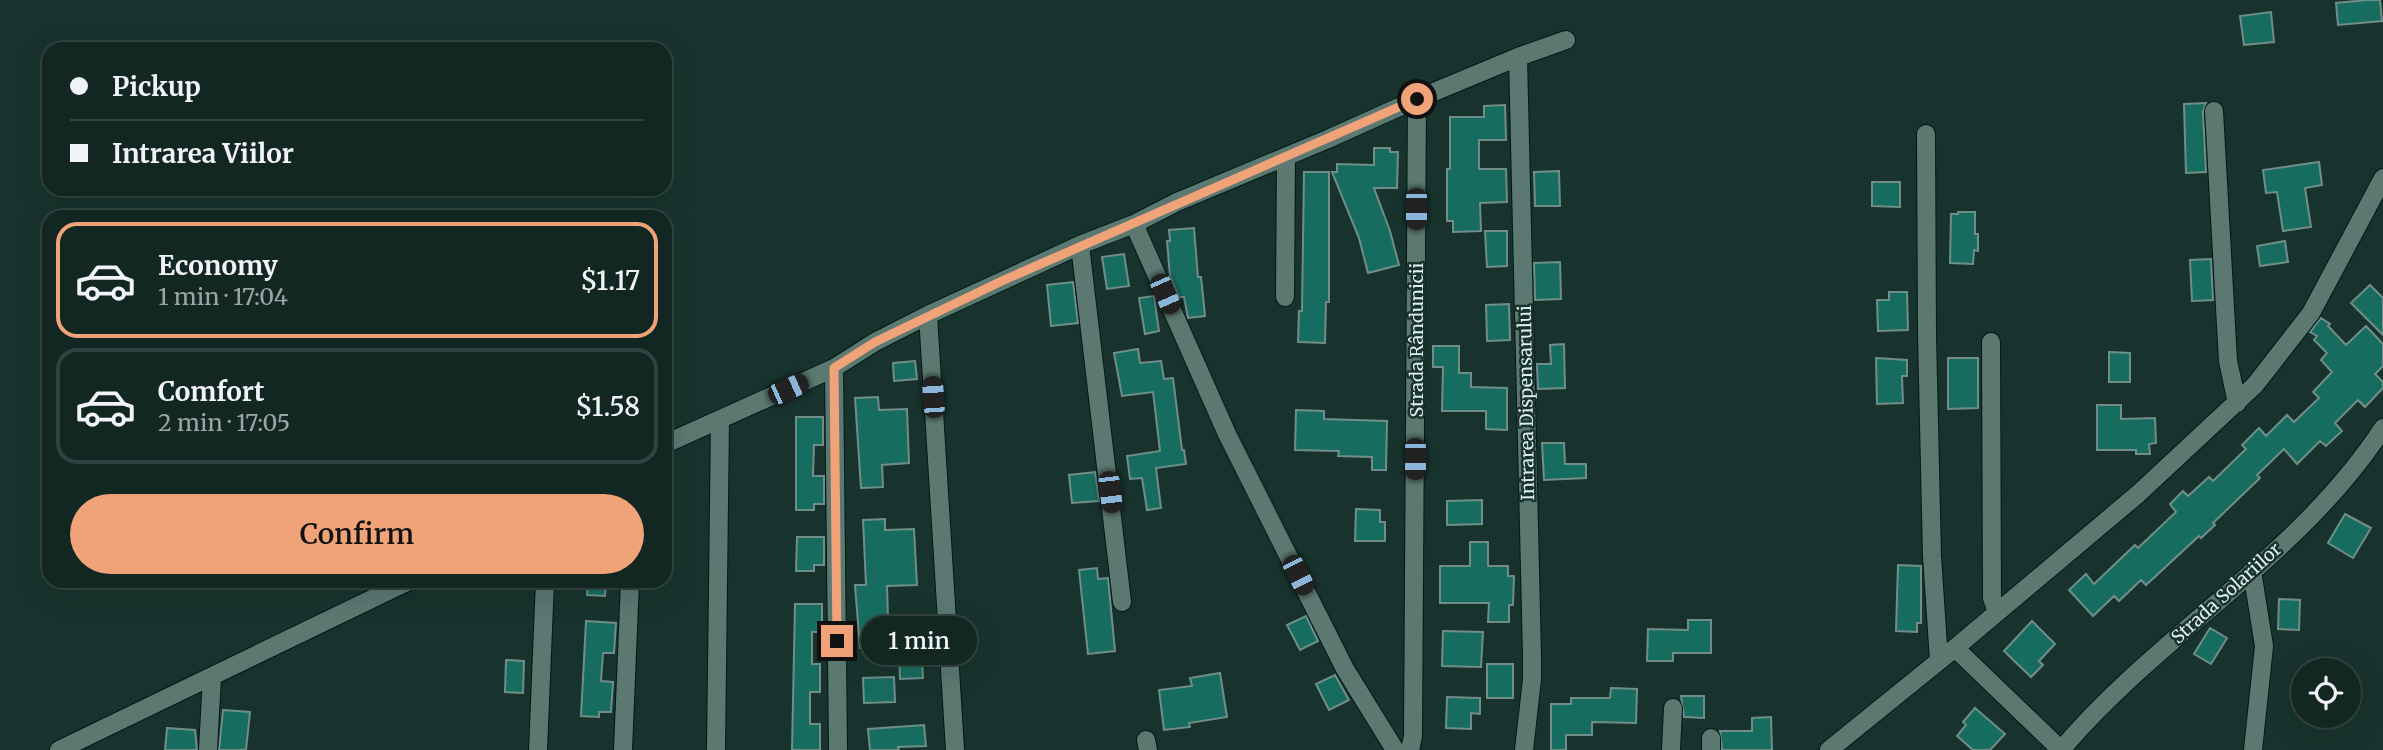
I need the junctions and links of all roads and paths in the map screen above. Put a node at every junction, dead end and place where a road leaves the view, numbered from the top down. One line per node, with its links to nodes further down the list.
1 (1566, 40): 2 (street)
2 (1518, 57): 3 (street); 37 (street, Intrarea Dispensarului)
3 (1417, 99): 6 (street); 36 (street, Strada Rândunicii)
4 (2214, 111): 14 (street)
5 (1926, 134): 25 (street)
6 (1286, 157): 8 (street); 10 (street)
7 (2383, 178): 14 (street)
8 (1135, 224): 9 (street); 35 (street)
9 (1080, 245): 11 (street); 22 (street)
10 (1285, 297)
11 (928, 315): 13 (street); 34 (street)
12 (1991, 342): 23 (street)
13 (834, 368): 15 (street); 33 (street)
14 (2237, 403): 23 (street)
15 (720, 420): 17 (street); 32 (street)
16 (2383, 428): 18 (street, Strada Solariilor)
17 (672, 441)
18 (2252, 571): 40 (street, Strada Solariilor); 41 (street)
19 (395, 588): 26 (street)
20 (545, 588): 30 (street)
21 (630, 588): 31 (street)
22 (1122, 602)
23 (1997, 612): 24 (street)
24 (1955, 648): 25 (street); 40 (street)
25 (1939, 661): 39 (street)
26 (212, 677): 28 (street); 29 (street)
27 (1673, 708): 38 (street)
28 (59, 750)
29 (208, 750)
30 (538, 750)
31 (623, 750)
32 (716, 750)
33 (838, 750)
34 (956, 750)
35 (1395, 750)
36 (1410, 750)
37 (1524, 750)
38 (1671, 750)
39 (1829, 750)
40 (2061, 750)
41 (2253, 750)

